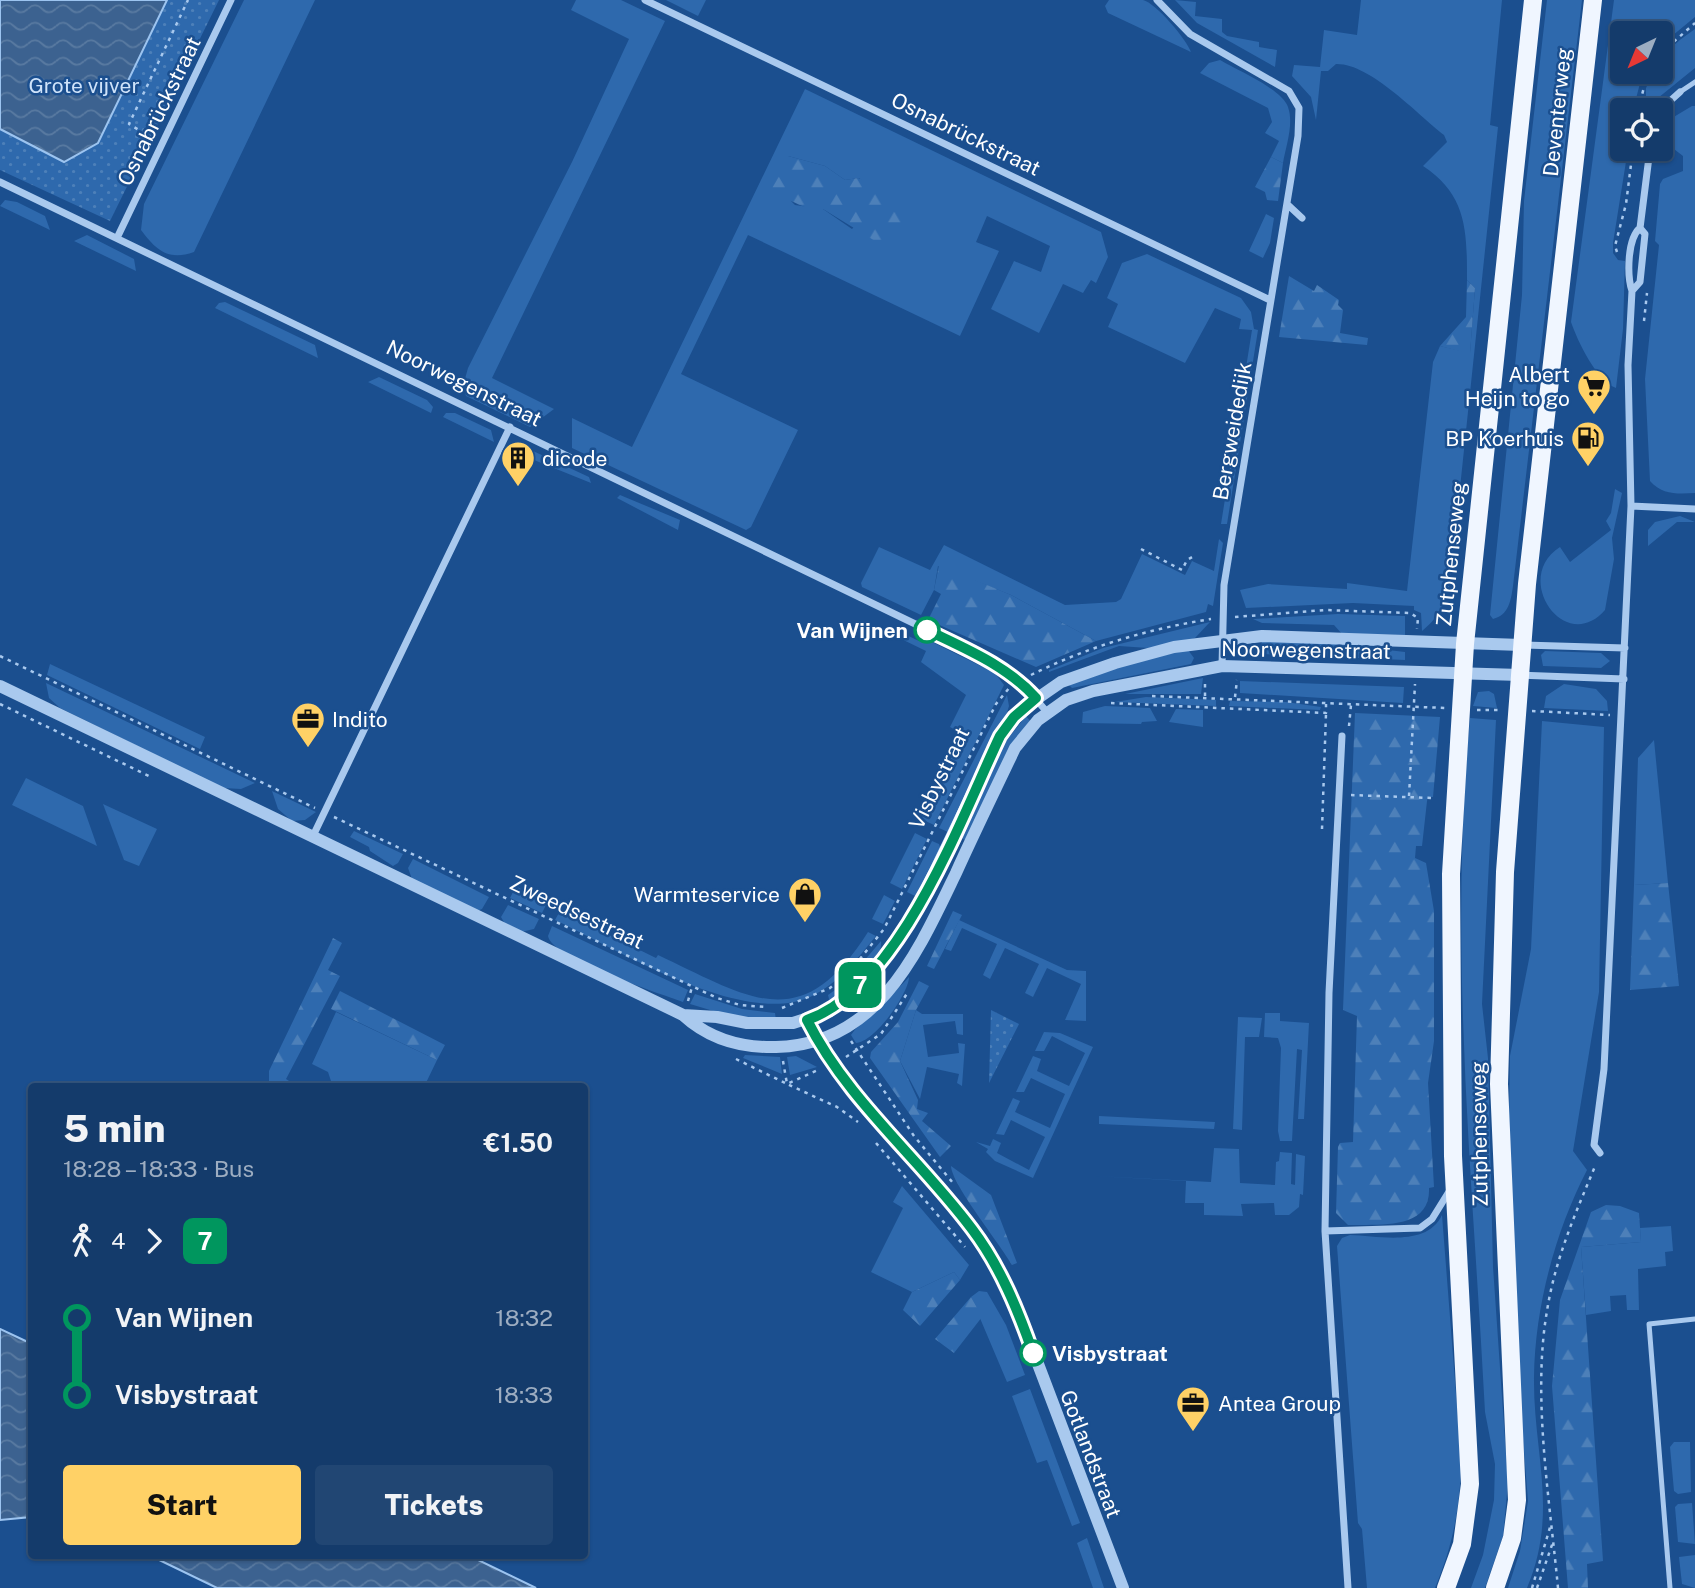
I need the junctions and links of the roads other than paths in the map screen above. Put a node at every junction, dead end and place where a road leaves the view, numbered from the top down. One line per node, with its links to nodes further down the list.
1 (231, 0): 16 (street, Osnabrückstraat)
2 (645, 0): 18 (street, Osnabrückstraat)
3 (1157, 0): 11 (street, Bergweidedijk)
4 (1533, 0): 13 (main road, Deventerweg)
5 (1592, 0): 15 (main road, Deventerweg)
6 (1695, 82): 7 (lane)
7 (1680, 92): 8 (street)
8 (1673, 98)
9 (1648, 161): 14 (street)
10 (0, 182): 16 (street, Noorwegenstraat)
11 (1287, 204): 12 (street); 18 (street, Bergweidedijk)
12 (1302, 218)
13 (1511, 218): 23 (main road, Zutphenseweg)
14 (1640, 228): 17 (street); 17 (street)
15 (1566, 230): 24 (main road, Zutphenseweg)
16 (117, 237): 19 (street, Noorwegenstraat)
17 (1632, 291): 20 (street)
18 (1270, 300): 22 (street, Bergweidedijk)
19 (510, 426): 31 (street, Noorwegenstraat); 34 (street)
20 (1631, 506): 21 (street); 25 (street)
21 (1695, 509)
22 (1223, 639): 23 (street, Noorwegenstraat); 26 (street, Bergweidedijk); 31 (street, Noorwegenstraat)
23 (1465, 644): 24 (street, Zutphenseweg); 27 (main road, Zutphenseweg)
24 (1521, 645): 25 (street, Zutphenseweg); 28 (main road, Zutphenseweg)
25 (1625, 648): 29 (street)
26 (1222, 666): 27 (street, Noorwegenstraat); 32 (street, Noorwegenstraat)
27 (1463, 674): 28 (street); 39 (main road, Zutphenseweg)
28 (1520, 675): 29 (street); 45 (main road, Zutphenseweg)
29 (1624, 679): 38 (street)
30 (0, 686): 34 (street)
31 (1036, 698): 32 (street, Noorwegenstraat); 36 (street, Visbystraat)
32 (1047, 712): 37 (street)
33 (1342, 736): 40 (street)
34 (312, 839): 35 (street)
35 (683, 1016): 36 (street, Visbystraat); 37 (street)
36 (807, 1020): 37 (street, Gotlandstraat)
37 (817, 1039): 42 (street, Gotlandstraat)
38 (1600, 1153)
39 (1454, 1180): 40 (street, Zutphenseweg); 44 (main road, Zutphenseweg)
40 (1325, 1231): 43 (street)
41 (1695, 1319): 46 (lane)
42 (1120, 1584)
43 (1348, 1588)
44 (1446, 1588)
45 (1495, 1588)
46 (1670, 1588)

